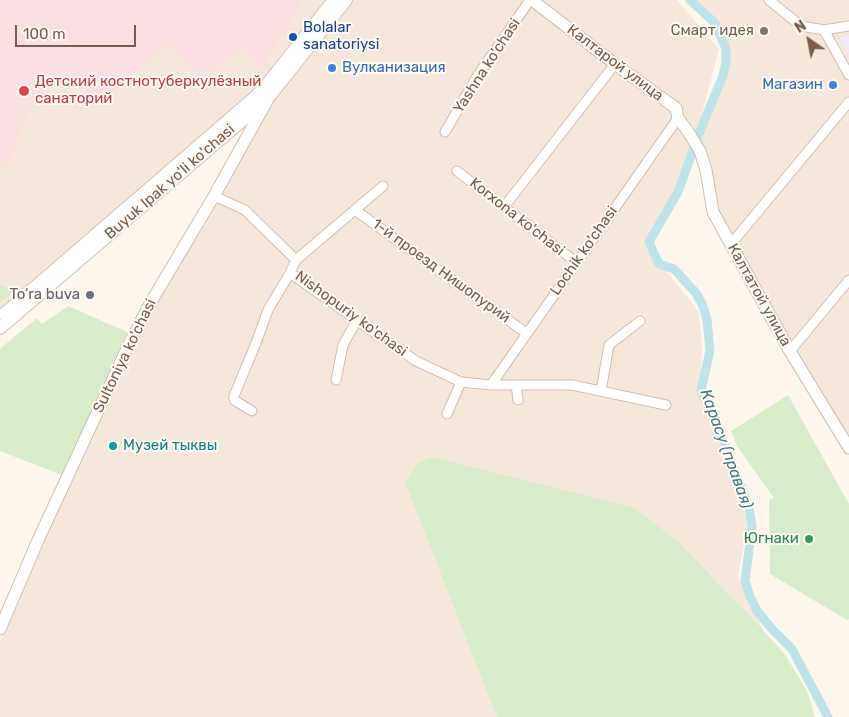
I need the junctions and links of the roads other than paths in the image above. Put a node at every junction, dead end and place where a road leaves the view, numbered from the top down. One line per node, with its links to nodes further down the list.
1 (334, 0): 24 (main road, Buyuk Ipak yo'li ko'chasi)
2 (346, 0): 9 (main road, Buyuk Ipak yo'li ko'chasi)
3 (531, 0): 7 (street, Калтарой улица); 12 (street, Yashna ko'chasi)
4 (769, 0): 6 (street)
5 (849, 26): 6 (street)
6 (824, 30): 8 (street)
7 (615, 64): 11 (street, Калтарой улица); 17 (street)
8 (849, 76)
9 (271, 94): 16 (street, Sultoniya ko'chasi); 27 (main road, Buyuk Ipak yo'li ko'chasi)
10 (849, 102): 19 (street)
11 (678, 118): 13 (street, Калтарой улица); 21 (street, Lochik ko'chasi)
12 (446, 132)
13 (690, 133): 19 (street, Калтатой улица)
14 (457, 171): 17 (street, Korxona ko'chasi)
15 (384, 186): 18 (street)
16 (214, 196): 20 (street, Nishopuriy ko'chasi); 40 (street, Sultoniya ko'chasi)
17 (504, 207): 21 (street, Korxona ko'chasi)
18 (355, 210): 20 (street); 28 (street, 1-й проезд Нишопурий)
19 (731, 244): 29 (street, Калтатой улица)
20 (296, 260): 22 (street, Nishopuriy ko'chasi)
21 (576, 262): 28 (street, Lochik ko'chasi)
22 (290, 273): 25 (street, Nishopuriy ko'chasi); 37 (street)
23 (849, 280): 29 (street)
24 (0, 317)
25 (357, 320): 30 (street); 31 (street, Nishopuriy ko'chasi)
26 (640, 321): 34 (street)
27 (0, 328)
28 (526, 333): 32 (street, Lochik ko'chasi)
29 (790, 351): 39 (street, Калтатой улица)
30 (336, 380)
31 (461, 382): 32 (street, Nishopuriy ko'chasi); 38 (street)
32 (490, 385): 33 (street, Nishopuriy ko'chasi)
33 (516, 385): 34 (street, Nishopuriy ko'chasi); 35 (street)
34 (601, 391): 36 (street, Nishopuriy ko'chasi)
35 (518, 400)
36 (666, 405)
37 (252, 411)
38 (447, 414)
39 (847, 441)
40 (0, 628)

